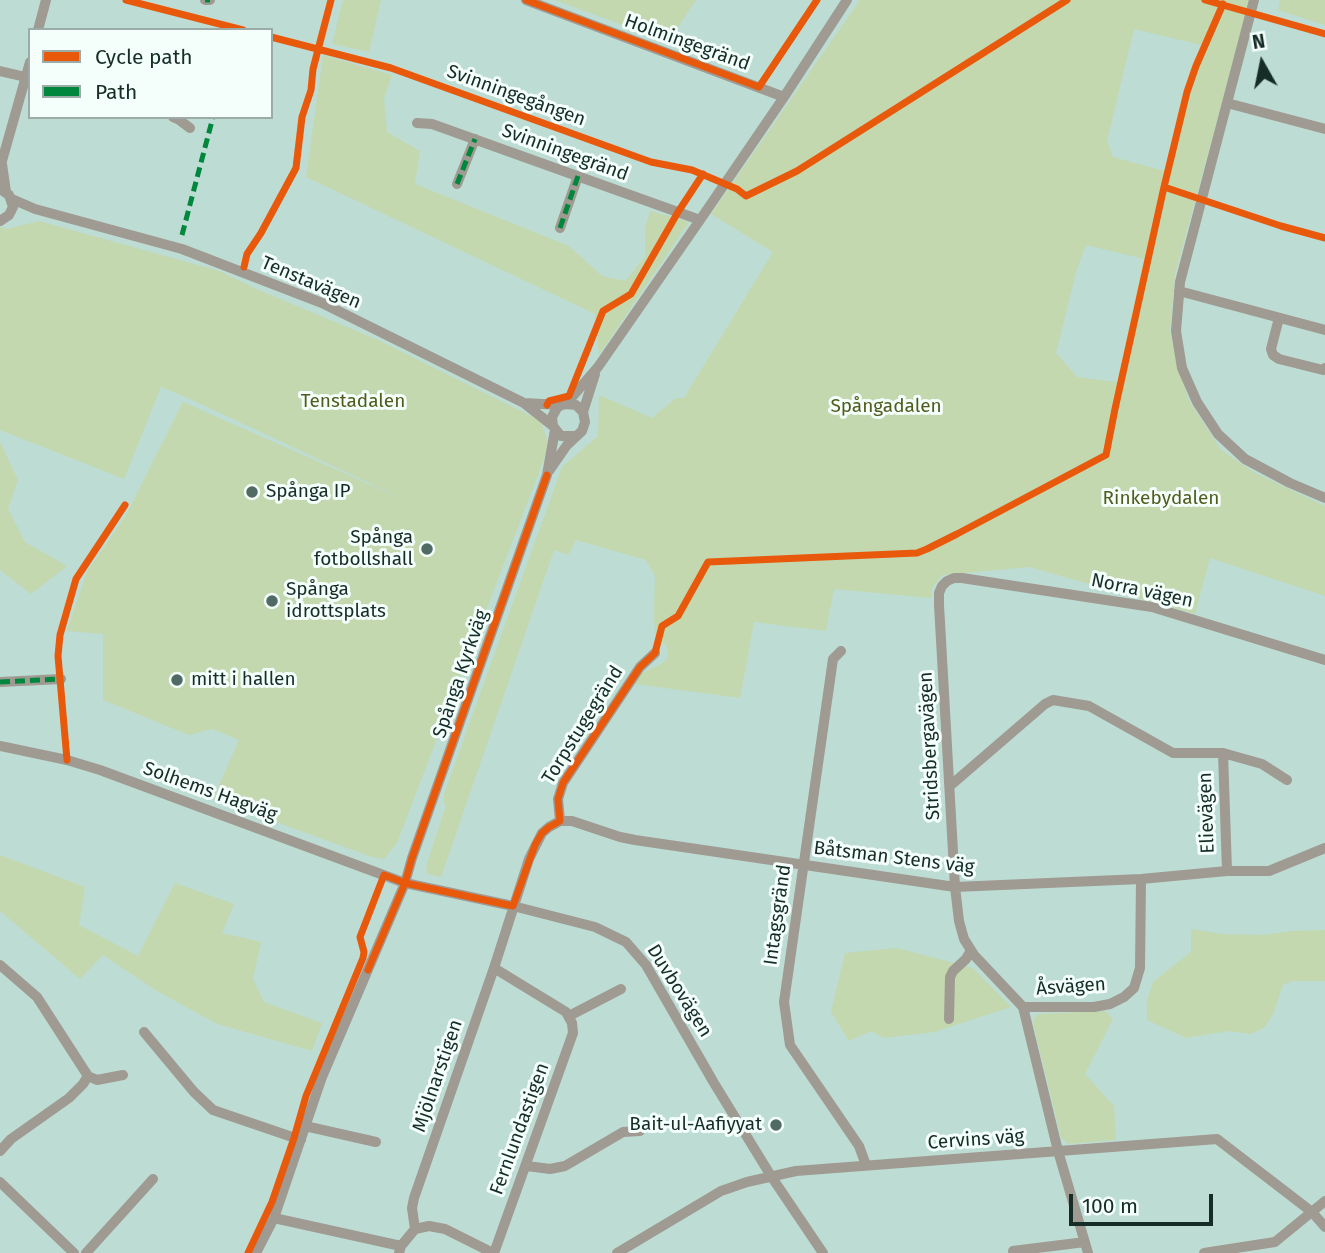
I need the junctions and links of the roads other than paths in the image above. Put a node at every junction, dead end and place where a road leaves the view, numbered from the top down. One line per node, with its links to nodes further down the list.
1 (46, 0): 5 (street)
2 (526, 0): 8 (street, Holmingegränd)
3 (847, 0): 8 (street)
4 (1254, 0): 9 (street)
5 (39, 28)
6 (0, 72): 7 (street)
7 (28, 78): 15 (street)
8 (784, 97): 21 (street)
9 (1227, 103): 13 (street); 23 (street)
10 (178, 119): 12 (street)
11 (417, 123): 14 (street, Svinningegränd)
12 (190, 128)
13 (1325, 129)
14 (474, 139): 16 (street, Svinningegränd); 17 (street)
15 (1, 166): 18 (street)
16 (578, 176): 21 (street, Svinningegränd); 22 (street)
17 (457, 184)
18 (6, 193): 19 (street, Tenstavägen); 20 (street)
19 (35, 209): 20 (street, Tenstavägen); 28 (street, Tenstavägen)
20 (5, 218)
21 (701, 220): 26 (street)
22 (560, 228)
23 (1179, 291): 24 (street); 34 (street)
24 (1279, 318): 25 (street); 27 (street)
25 (1325, 330)
26 (598, 367): 29 (street); 30 (street)
27 (1325, 368)
28 (523, 403): 29 (street, Tenstavägen); 31 (street, Tenstavägen)
29 (563, 405): 30 (street); 31 (street)
30 (583, 412): 32 (street)
31 (554, 428): 32 (street); 33 (street, Spånga Kyrkväg)
32 (574, 436): 33 (street, Spånga Kyrkväg)
33 (547, 475): 50 (street, Spånga Kyrkväg)
34 (1325, 498)
35 (947, 581): 38 (street, Norra vägen); 44 (street, Stridsbergavägen)
36 (841, 651): 47 (street, Intagsgränd)
37 (655, 653): 45 (street, Torpstugegränd)
38 (1325, 660)
39 (61, 679): 40 (street)
40 (0, 682)
41 (0, 746): 50 (street, Solhems Hagväg)
42 (1223, 753): 43 (street); 44 (street); 48 (street, Elievägen)
43 (1287, 780)
44 (951, 785): 51 (street, Stridsbergavägen)
45 (560, 821): 47 (street, Båtsman Stens väg); 52 (street)
46 (1325, 848): 48 (street, Båtsman Stens väg)
47 (802, 865): 51 (street, Båtsman Stens väg); 70 (street, Intagsgränd)
48 (1227, 871): 49 (street, Båtsman Stens väg)
49 (1141, 879): 51 (street, Båtsman Stens väg); 57 (street, Åsvägen)
50 (405, 883): 52 (street, Duvbovägen); 63 (street, Spånga Kyrkväg)
51 (955, 887): 53 (street, Stridsbergavägen)
52 (513, 906): 55 (street, Mjölnarstigen); 71 (street, Duvbovägen)
53 (971, 950): 57 (street, Stridsbergavägen); 59 (street)
54 (0, 965): 62 (street)
55 (494, 968): 58 (street); 78 (street, Mjölnarstigen)
56 (621, 989): 58 (street)
57 (1023, 1007): 68 (street, Stridsbergavägen)
58 (569, 1016): 69 (street, Fernlundastigen)
59 (949, 1019)
60 (144, 1032): 65 (street)
61 (123, 1075): 62 (street)
62 (88, 1076): 67 (street)
63 (305, 1126): 65 (street, Spånga Kyrkväg); 66 (street)
64 (640, 1130): 69 (street)
65 (301, 1140): 76 (street, Spånga Kyrkväg)
66 (376, 1142)
67 (0, 1151)
68 (1058, 1152): 70 (street, Cervins väg); 75 (street, Cervins väg); 79 (street, Stridsbergavägen)
69 (527, 1166): 85 (street, Fernlundastigen)
70 (866, 1166): 71 (street, Cervins väg)
71 (771, 1176): 86 (street, Cervins väg); 87 (street, Duvbovägen)
72 (153, 1179): 83 (street)
73 (0, 1182): 82 (street)
74 (1325, 1202): 75 (street)
75 (1312, 1212): 77 (street, Cervins väg); 89 (street)
76 (274, 1218): 80 (street); 84 (street, Spånga Kyrkväg)
77 (1325, 1227)
78 (415, 1229): 80 (street); 85 (street)
79 (1085, 1242): 81 (street); 88 (street, Stridsbergavägen)
80 (400, 1249)
81 (1013, 1251)
82 (74, 1253)
83 (86, 1253)
84 (256, 1253)
85 (493, 1253)
86 (617, 1253)
87 (822, 1253)
88 (1088, 1253)
89 (1204, 1253)

